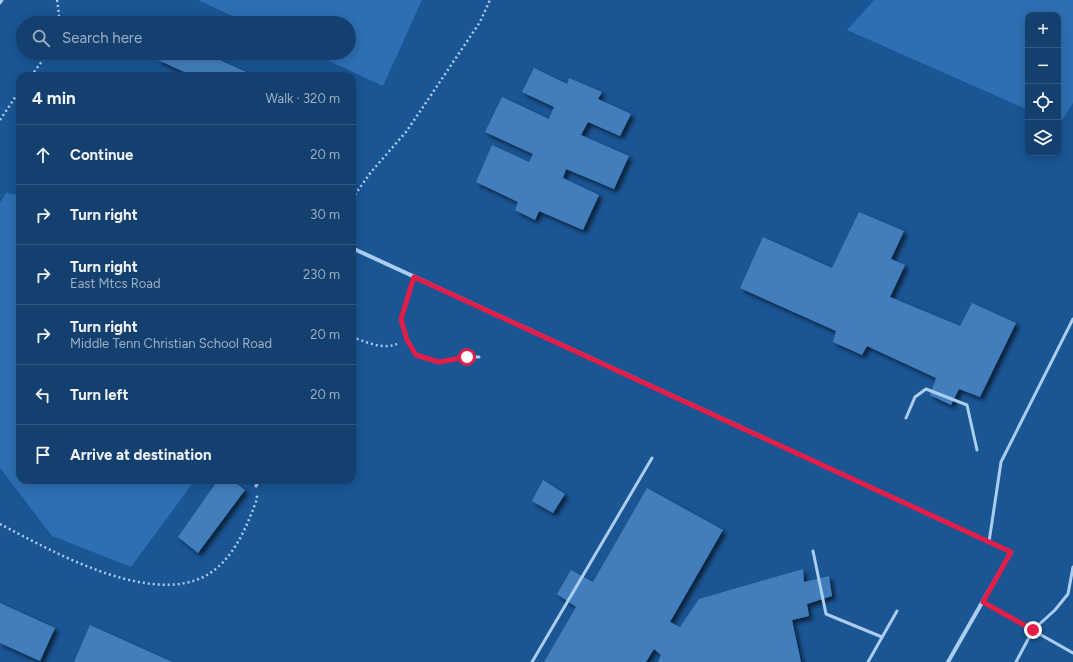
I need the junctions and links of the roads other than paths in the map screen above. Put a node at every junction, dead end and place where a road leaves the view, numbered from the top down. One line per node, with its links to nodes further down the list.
1 (2, 0): 2 (lane)
2 (0, 3)
3 (356, 250): 4 (street)
4 (414, 277): 6 (lane); 10 (street)
5 (1073, 319): 10 (lane)
6 (479, 357)
7 (906, 418): 8 (lane)
8 (977, 450)
9 (652, 458): 18 (lane)
10 (989, 542): 13 (street)
11 (813, 551): 16 (lane)
12 (1073, 567): 15 (lane)
13 (983, 602): 15 (lane); 20 (street)
14 (897, 611): 16 (lane)
15 (1033, 630): 17 (lane); 21 (lane)
16 (882, 637): 19 (lane)
17 (1073, 653)
18 (532, 662)
19 (868, 662)
20 (948, 662)
21 (1016, 662)

